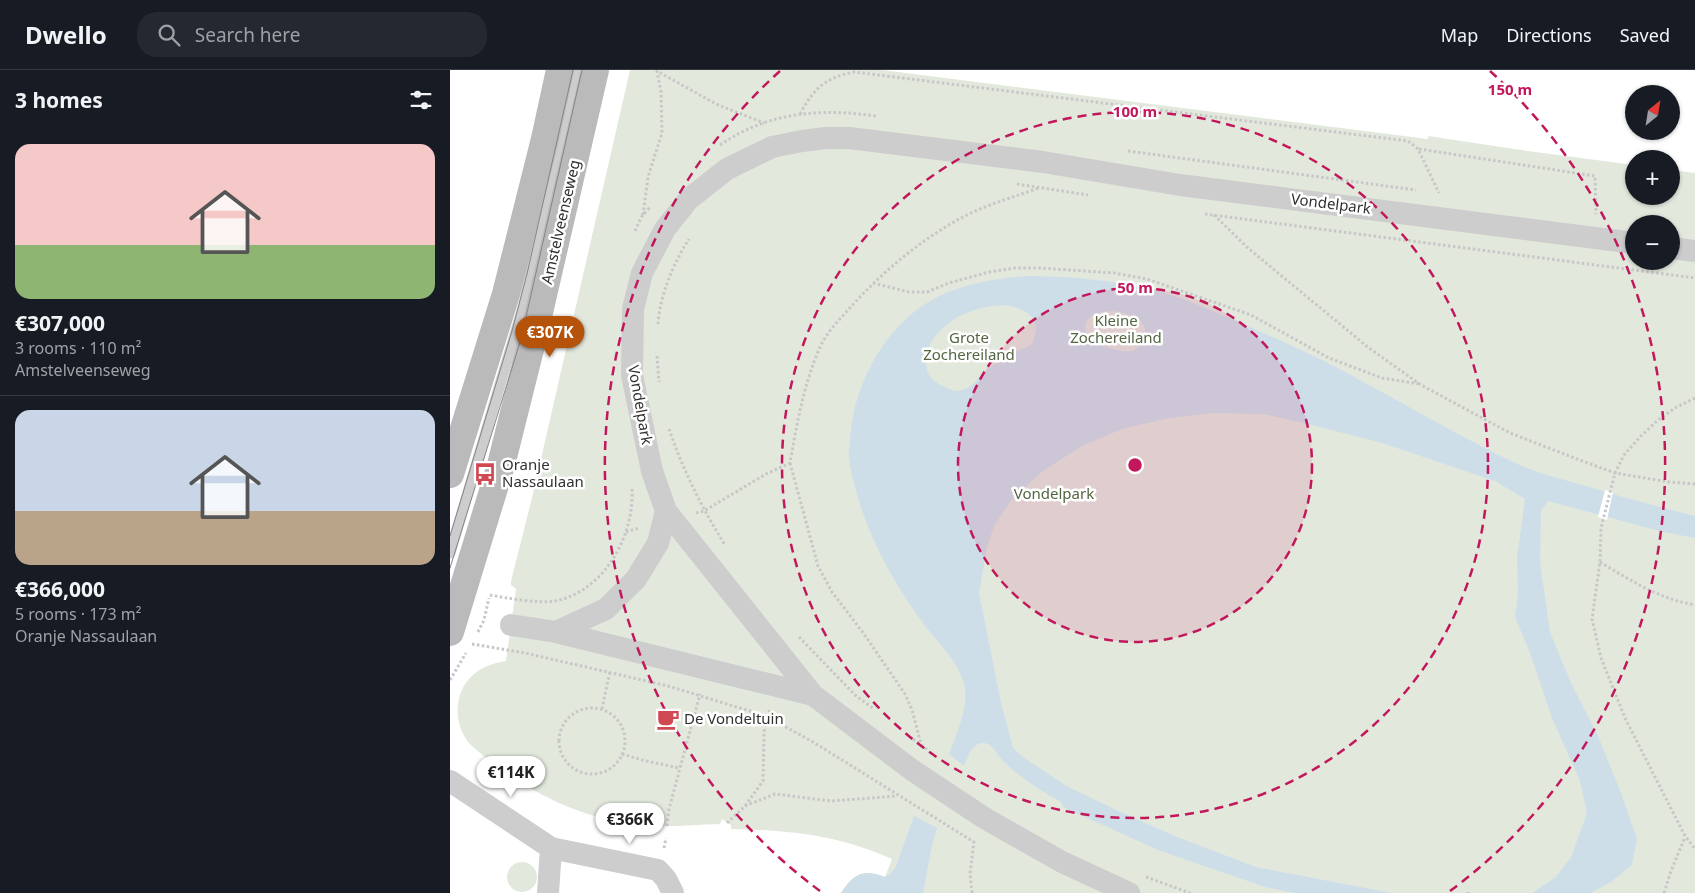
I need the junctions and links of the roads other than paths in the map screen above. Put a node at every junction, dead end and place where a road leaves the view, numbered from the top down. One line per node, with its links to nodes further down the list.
1 (560, 70): 7 (main road)
2 (577, 70): 9 (lane, Amstelveenseweg)
3 (595, 70): 12 (main road, Amstelveenseweg)
4 (1625, 242): 8 (street, Vondelpark)
5 (1680, 249): 6 (street)
6 (1695, 251)
7 (450, 474)
8 (666, 511): 11 (street); 13 (street, Vondelpark)
9 (450, 553)
10 (511, 625): 11 (street, Vondelpark)
11 (556, 632): 13 (street, Vondelpark)
12 (461, 638)
13 (813, 695): 18 (street, Vondelpark)
14 (450, 781): 15 (street)
15 (551, 848): 16 (street); 17 (street)
16 (548, 893)
17 (673, 893)
18 (1130, 893)

